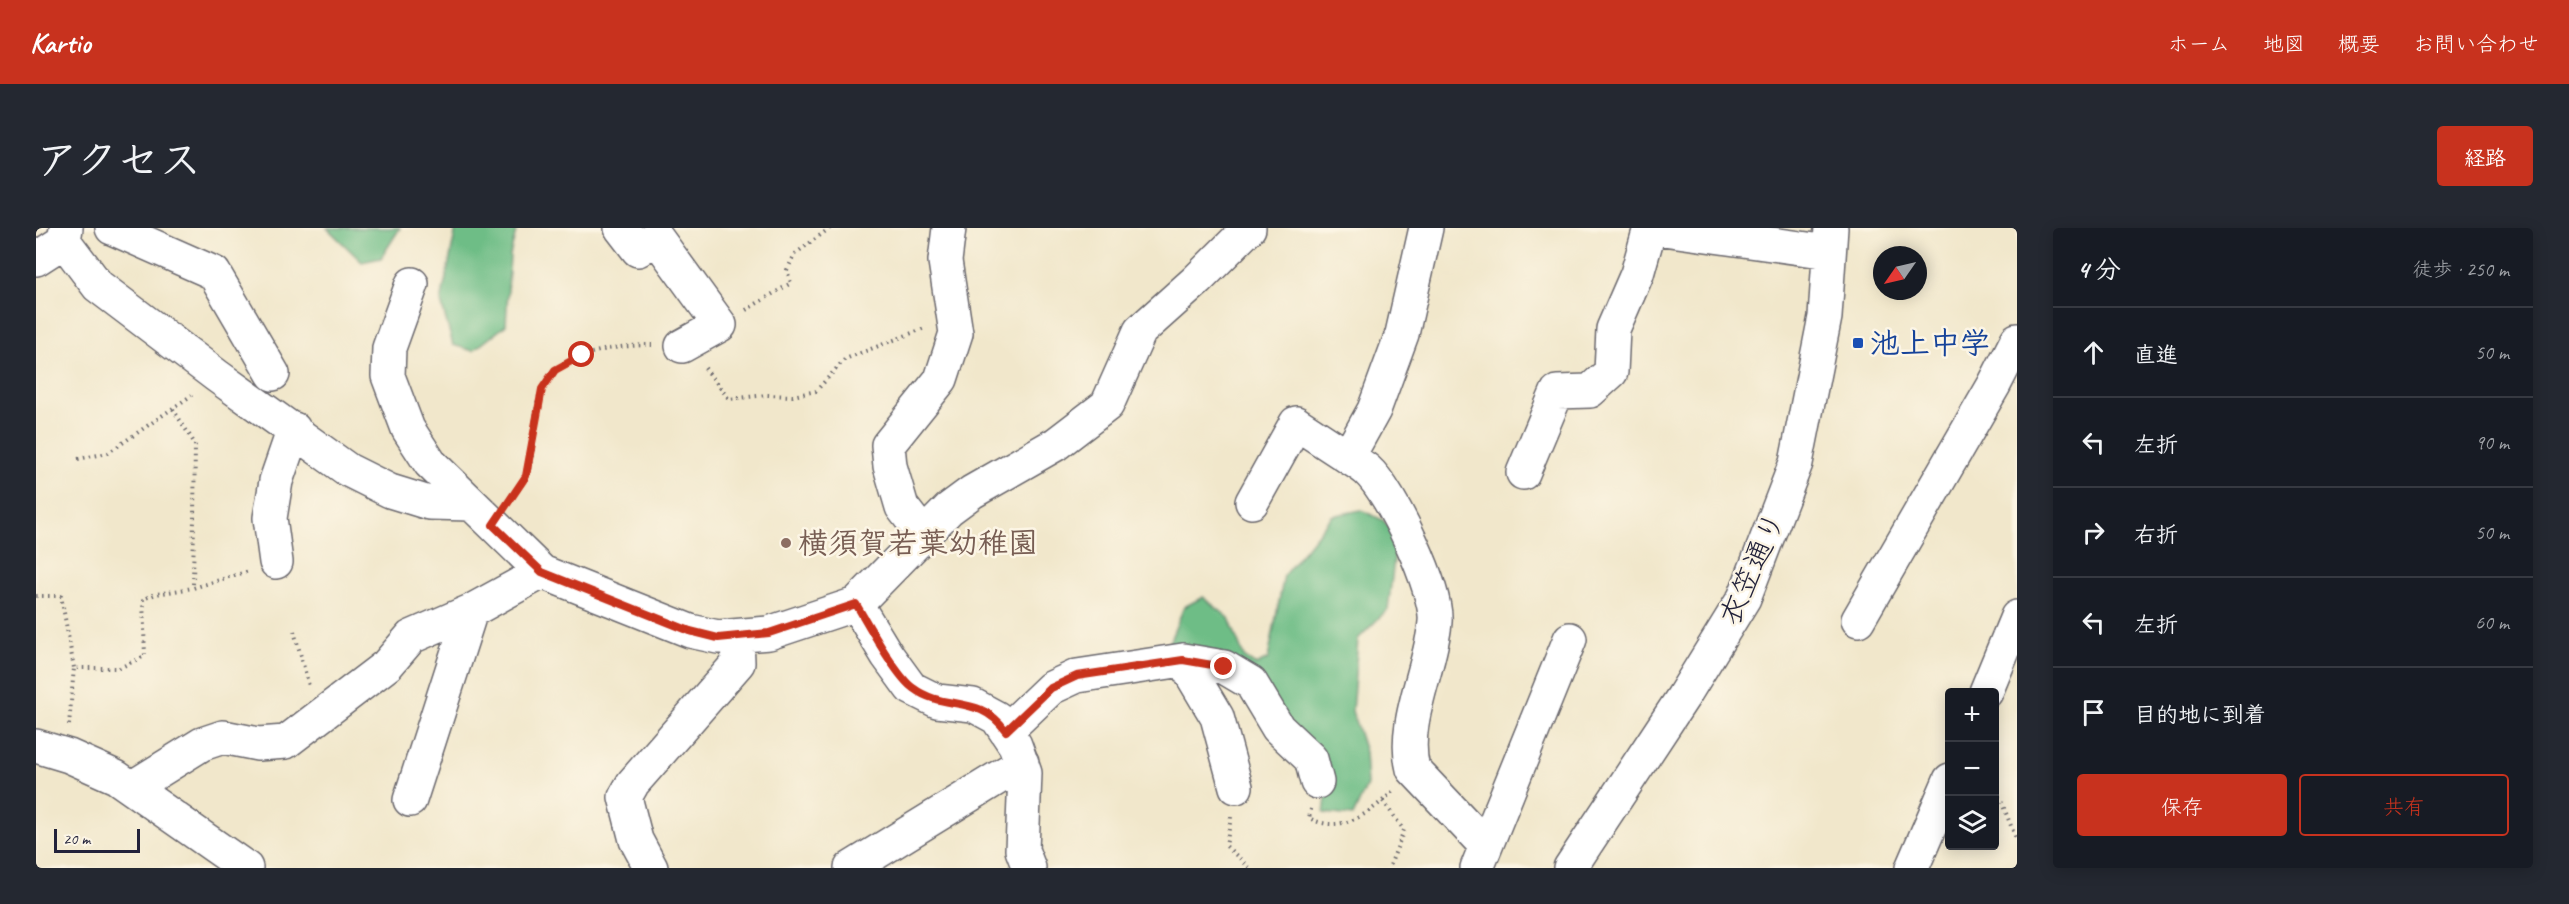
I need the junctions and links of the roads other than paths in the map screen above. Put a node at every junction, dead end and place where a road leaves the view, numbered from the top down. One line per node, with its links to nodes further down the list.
1 (112, 228): 14 (street)
2 (621, 228): 13 (street)
3 (949, 228): 20 (street)
4 (1249, 228): 20 (street)
5 (1426, 228): 16 (street)
6 (1650, 228): 17 (street)
7 (1656, 228): 9 (street)
8 (65, 234): 10 (street); 15 (street)
9 (1830, 240): 44 (street, 衣笠通り)
10 (36, 259)
11 (412, 284): 19 (street)
12 (2017, 340): 26 (street)
13 (682, 346)
14 (273, 374)
15 (294, 429): 19 (street); 21 (street)
16 (1348, 457): 18 (street); 39 (street)
17 (1523, 473)
18 (1252, 502)
19 (483, 514): 22 (street)
20 (923, 534): 23 (street)
21 (276, 562)
22 (542, 572): 24 (street); 27 (street)
23 (856, 604): 27 (street); 31 (street)
24 (471, 611): 35 (street); 38 (street)
25 (2017, 617): 30 (street)
26 (1858, 620)
27 (737, 636): 41 (street)
28 (1570, 639): 39 (street)
29 (1183, 660): 31 (street); 34 (street); 36 (street)
30 (1988, 688)
31 (1006, 731): 33 (street)
32 (50, 750): 35 (street)
33 (1022, 763): 42 (street); 43 (street)
34 (1317, 782)
35 (133, 787): 40 (street)
36 (1236, 787)
37 (1945, 792): 45 (street)
38 (410, 800)
39 (1482, 857)
40 (246, 868)
41 (651, 868)
42 (850, 868)
43 (1029, 868)
44 (1570, 868)
45 (1912, 868)

